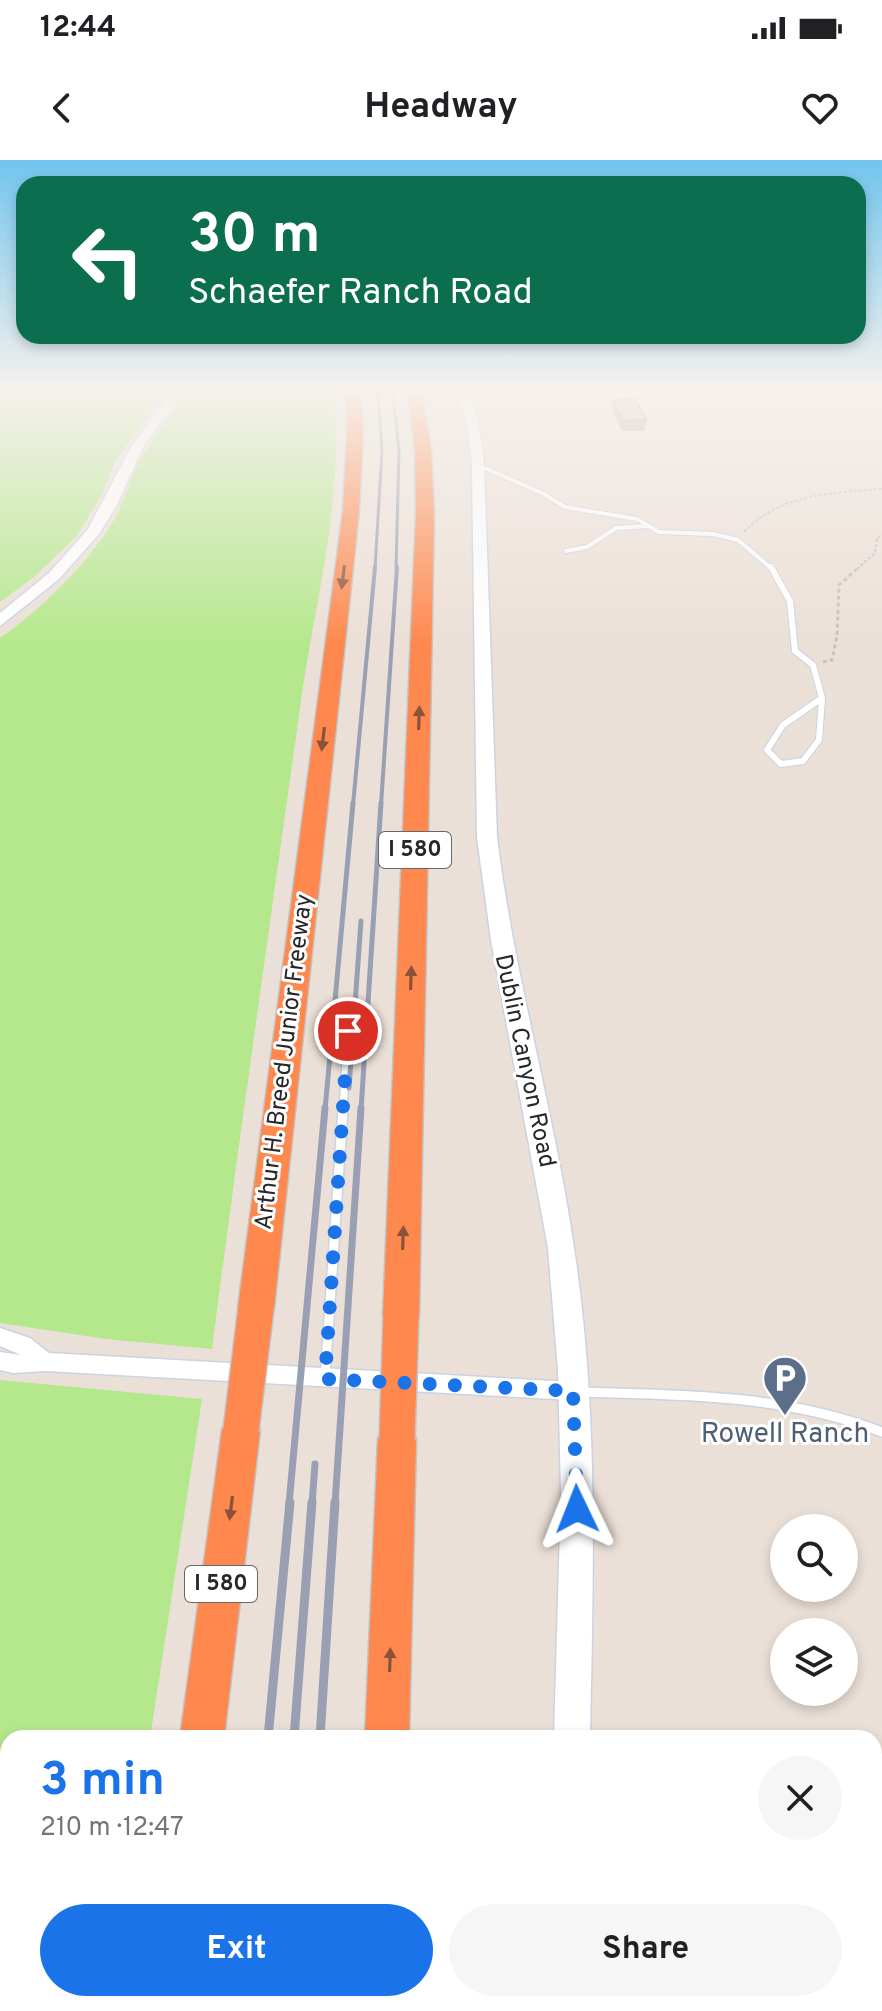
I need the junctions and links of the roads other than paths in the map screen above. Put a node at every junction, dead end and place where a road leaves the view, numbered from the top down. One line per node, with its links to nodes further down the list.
1 (125, 472): 8 (main road)
2 (353, 472): 19 (highway, Arthur H. Breed Junior Freeway / I 580, one-way to 19, bridge)
3 (424, 472): 20 (highway, I 580, one-way to 3, bridge)
4 (478, 472): 17 (main road, Dublin Canyon Road)
5 (495, 472): 6 (lane)
6 (649, 526): 7 (lane); 9 (lane)
7 (566, 551)
8 (0, 621)
9 (822, 698): 9 (lane)
10 (333, 1031): 11 (lane)
11 (348, 1031): 12 (lane); 16 (lane)
12 (366, 1032)
13 (0, 1337): 15 (street)
14 (0, 1361): 15 (street)
15 (45, 1362): 16 (street)
16 (325, 1379): 17 (street)
17 (573, 1391): 18 (lane); 21 (main road, Dublin Canyon Road)
18 (882, 1432)
19 (203, 1730)
20 (387, 1730)
21 (572, 1730)

